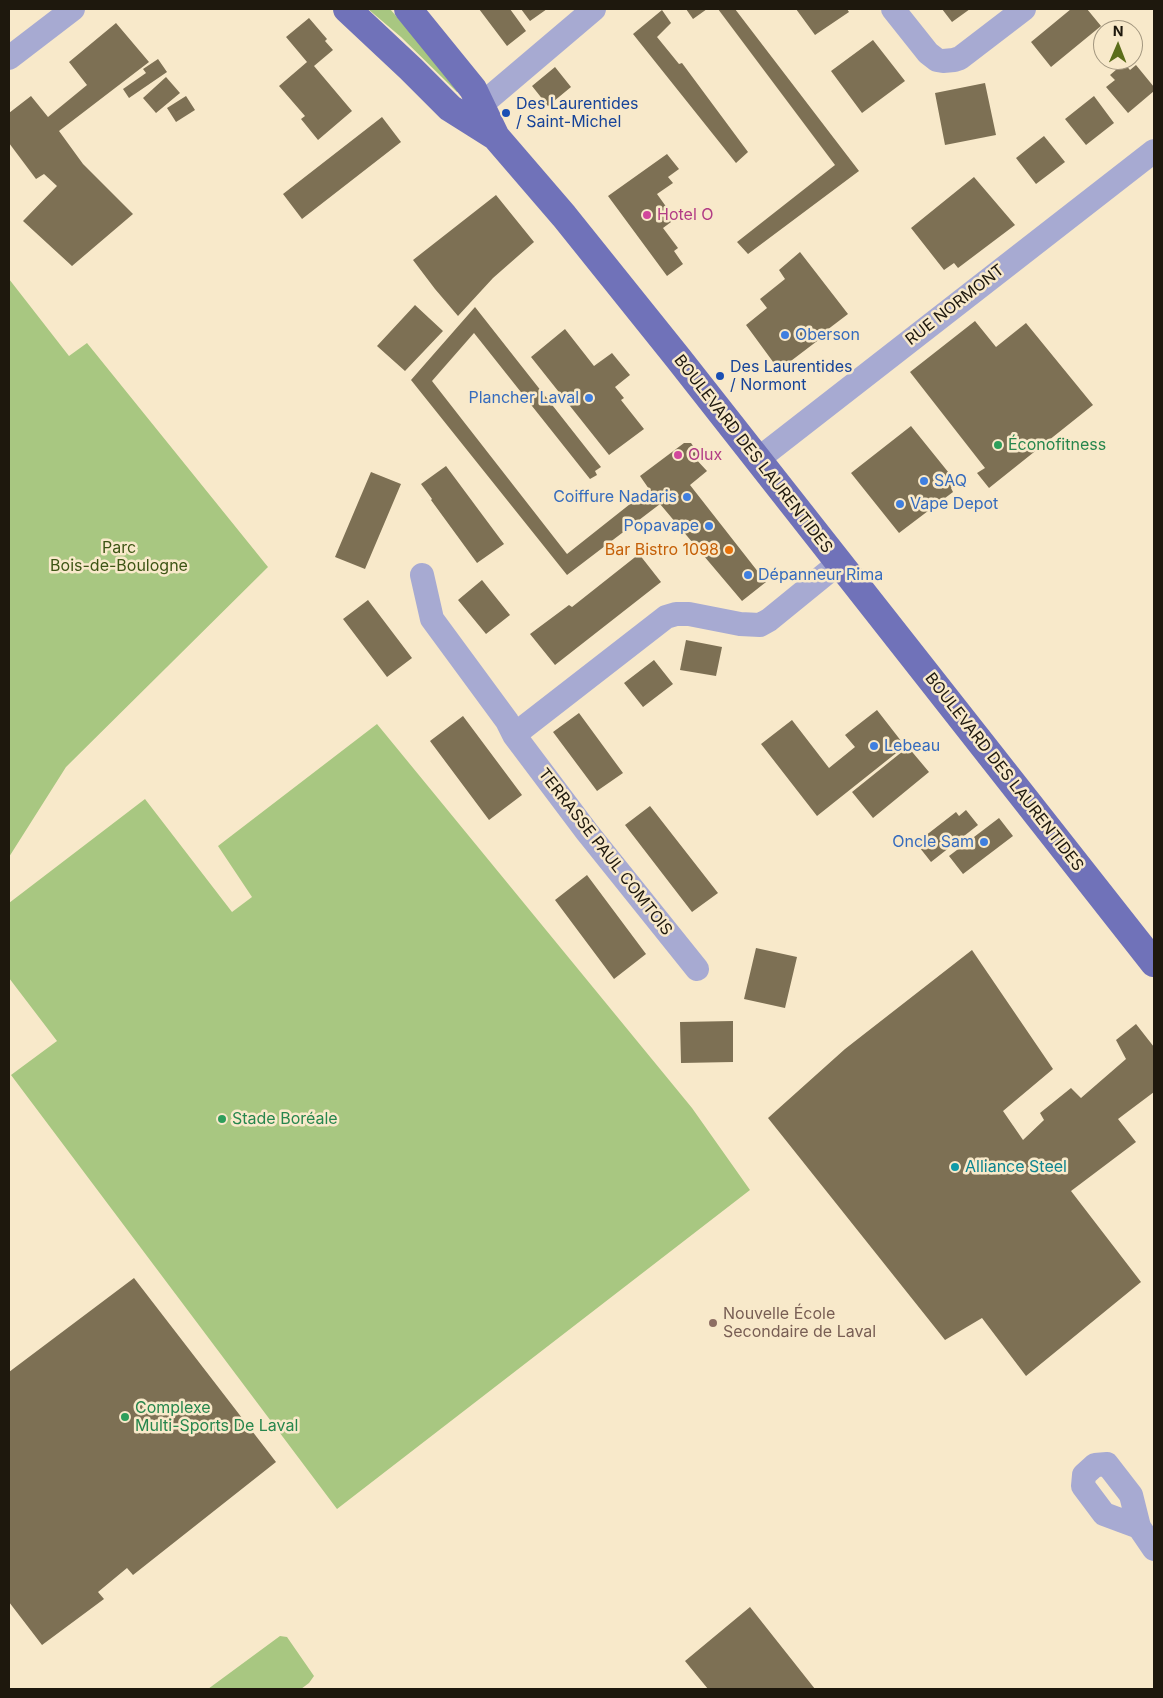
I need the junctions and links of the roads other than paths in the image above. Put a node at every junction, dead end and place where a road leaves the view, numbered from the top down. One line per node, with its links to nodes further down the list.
1 (73, 9): 7 (street)
2 (347, 9): 8 (main road, BOULEVARD DES LAURENTIDES)
3 (408, 9): 8 (main road, BOULEVARD DES LAURENTIDES)
4 (594, 9): 8 (street)
5 (893, 9): 6 (street)
6 (1024, 9)
7 (9, 58)
8 (473, 111): 10 (main road, BOULEVARD DES LAURENTIDES)
9 (1154, 151): 10 (street, RUE NORMONT)
10 (757, 460): 11 (main road, BOULEVARD DES LAURENTIDES)
11 (840, 563): 13 (street); 14 (main road, BOULEVARD DES LAURENTIDES)
12 (422, 575): 13 (street, TERRASSE PAUL COMTOIS)
13 (514, 735): 15 (street, TERRASSE PAUL COMTOIS)
14 (1154, 963)
15 (697, 969)
16 (1139, 1527): 17 (street)
17 (1154, 1549)

